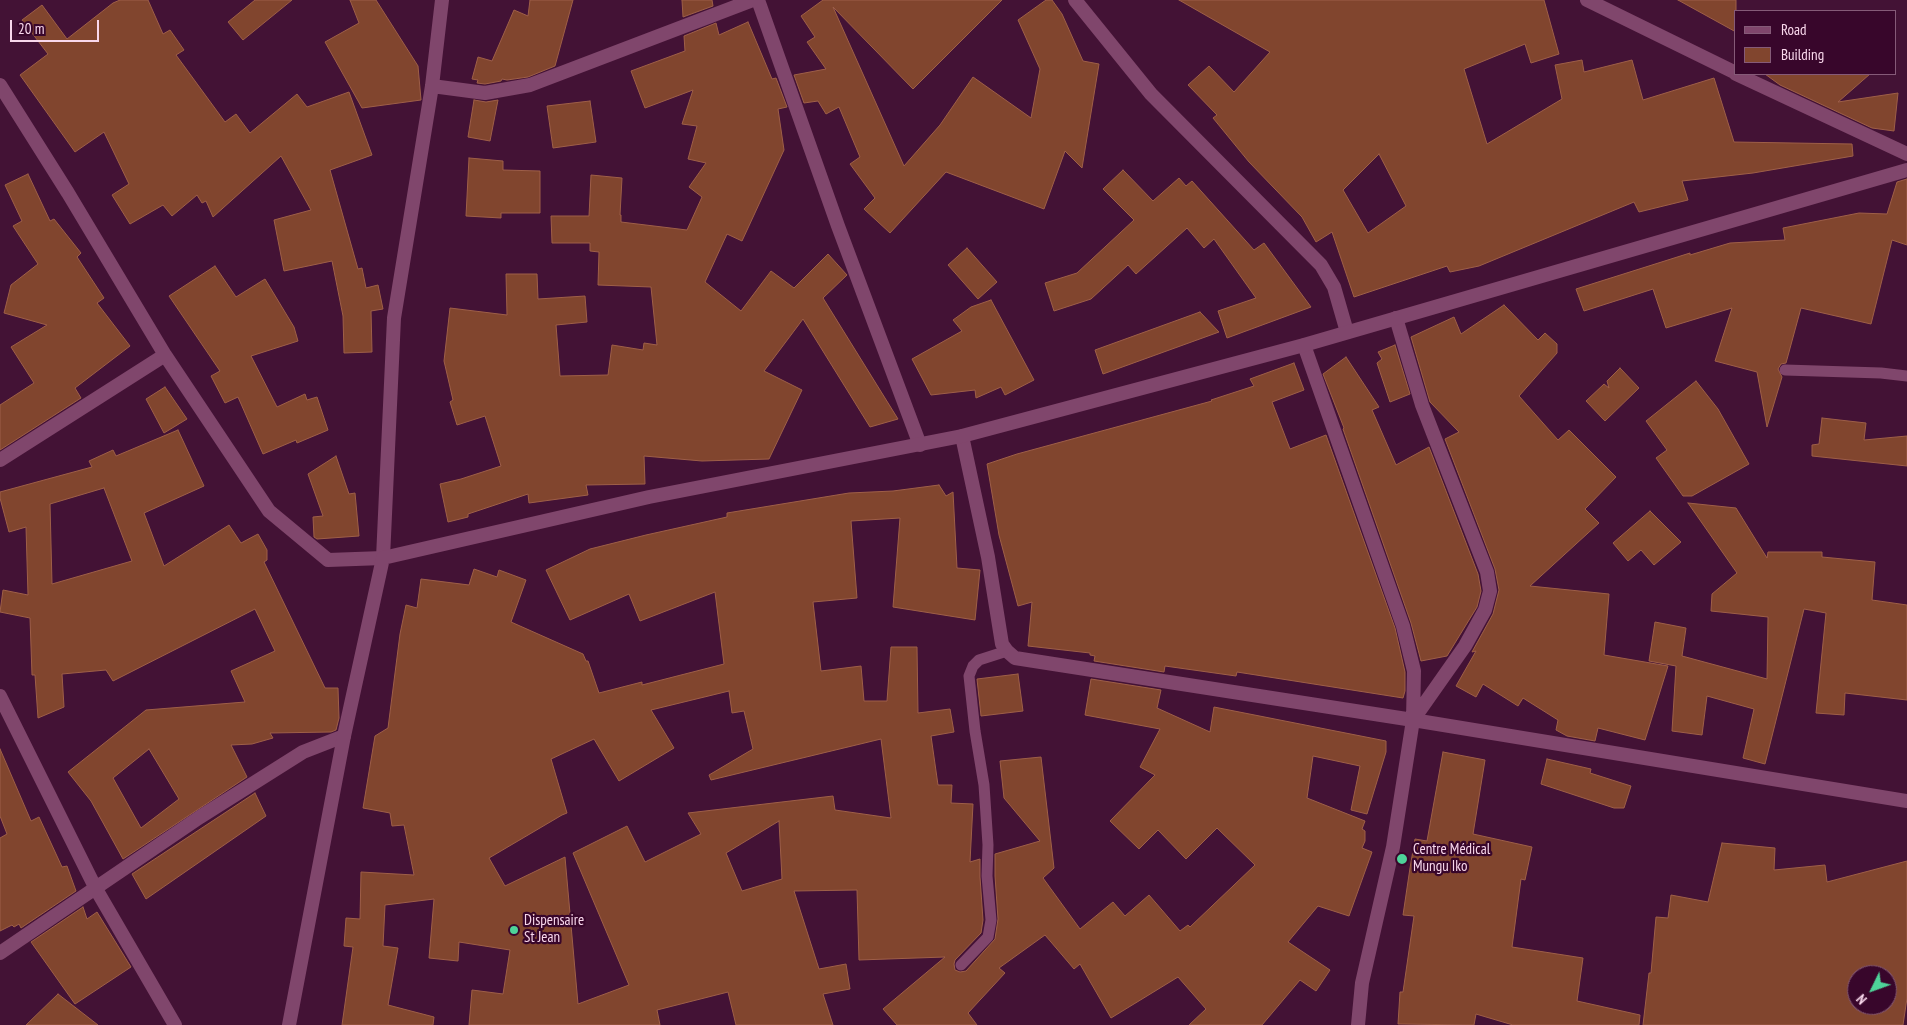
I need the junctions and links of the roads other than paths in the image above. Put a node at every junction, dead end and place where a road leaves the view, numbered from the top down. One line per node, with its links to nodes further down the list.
1 (442, 0): 9 (street)
2 (752, 0): 9 (street)
3 (758, 0): 19 (street)
4 (1075, 0): 13 (street)
5 (1587, 0): 6 (street)
6 (1734, 73)
7 (1738, 75): 10 (street)
8 (0, 85): 15 (street)
9 (432, 86): 21 (street)
10 (1907, 154)
11 (1907, 170): 12 (street)
12 (1396, 318): 13 (street); 24 (street)
13 (1347, 332): 14 (street)
14 (1304, 345): 18 (street); 24 (street)
15 (165, 355): 20 (street); 21 (street)
16 (1785, 370): 17 (lane)
17 (1907, 376)
18 (962, 436): 19 (street); 22 (street)
19 (920, 446): 21 (street)
20 (0, 460)
21 (383, 558): 25 (street)
22 (1007, 651): 24 (street); 29 (lane)
23 (0, 696): 27 (street)
24 (1414, 720): 26 (street); 32 (street)
25 (344, 736): 27 (street); 31 (street)
26 (1907, 801)
27 (96, 888): 28 (street); 30 (street)
28 (0, 953)
29 (961, 965)
30 (175, 1025)
31 (289, 1025)
32 (1358, 1025)

